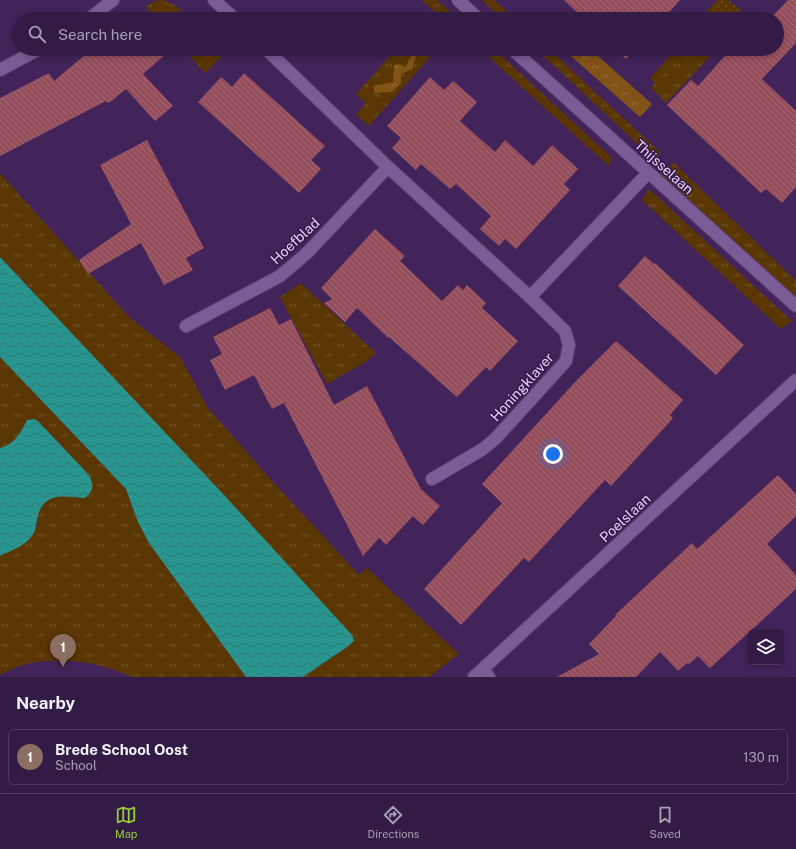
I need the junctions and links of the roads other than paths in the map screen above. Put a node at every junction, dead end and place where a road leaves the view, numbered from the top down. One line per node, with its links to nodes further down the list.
1 (114, 0): 4 (street)
2 (214, 0): 5 (street)
3 (458, 0): 6 (street)
4 (98, 12)
5 (227, 12)
6 (471, 12)
7 (25, 56): 10 (street)
8 (273, 56): 11 (street)
9 (520, 56): 12 (street, Thijsselaan)
10 (0, 70)
11 (388, 167): 13 (street); 15 (street, Hoefblad)
12 (648, 173): 13 (street); 14 (street, Thijsselaan)
13 (530, 297): 17 (street, Honingklaver)
14 (796, 306)
15 (186, 326)
16 (796, 380): 18 (street, Poelslaan)
17 (432, 479)
18 (482, 675)

